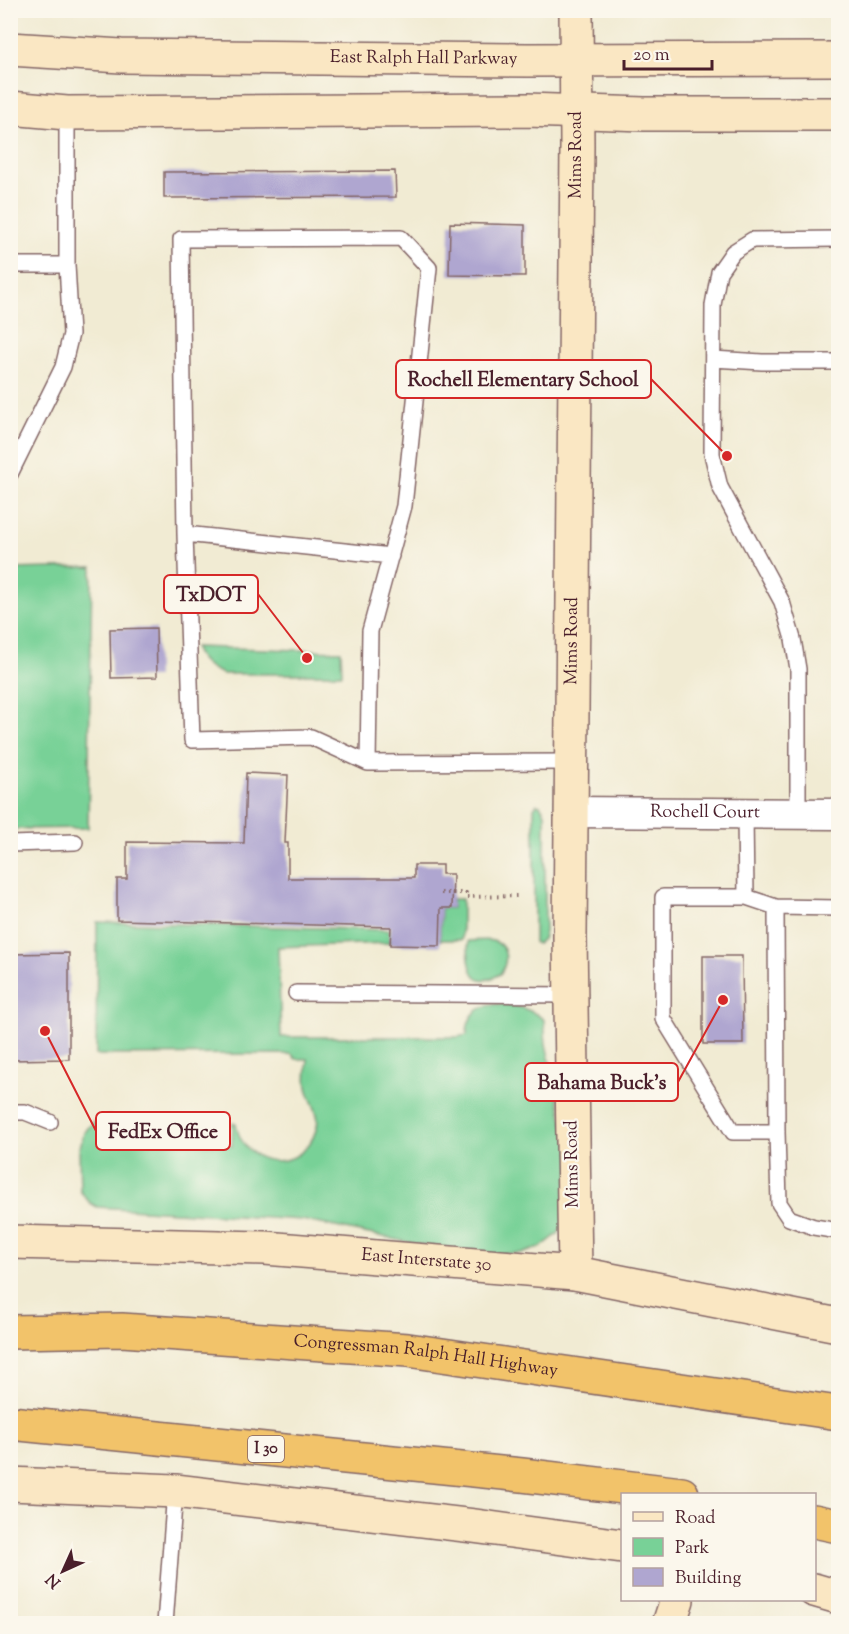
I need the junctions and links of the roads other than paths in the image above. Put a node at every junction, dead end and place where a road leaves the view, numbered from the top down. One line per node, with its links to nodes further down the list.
1 (576, 10): 3 (main road, Mims Road)
2 (10, 49): 3 (main road, East Ralph Hall Parkway)
3 (576, 58): 4 (main road, East Ralph Hall Parkway); 6 (main road, Mims Road)
4 (838, 59)
5 (10, 108): 7 (main road)
6 (577, 112): 7 (main road); 8 (main road); 17 (main road, Mims Road)
7 (67, 113): 11 (lane)
8 (838, 114)
9 (838, 239): 12 (lane)
10 (10, 263): 11 (lane)
11 (67, 265): 14 (lane)
12 (713, 358): 13 (lane); 21 (lane)
13 (838, 362)
14 (10, 474)
15 (184, 534): 16 (lane); 16 (lane); 18 (lane)
16 (391, 556): 18 (lane)
17 (571, 762): 18 (lane); 19 (main road, Mims Road)
18 (368, 763)
19 (571, 812): 20 (street, Rochell Court); 29 (main road, Mims Road)
20 (745, 814): 21 (street, Rochell Court); 25 (lane)
21 (798, 814): 22 (street, Rochell Court)
22 (838, 814)
23 (75, 842): 24 (lane)
24 (10, 843)
25 (746, 897): 26 (lane); 32 (lane)
26 (776, 907): 27 (lane); 32 (lane)
27 (838, 908)
28 (296, 993): 29 (lane)
29 (570, 995): 35 (main road, Mims Road)
30 (10, 1112): 31 (lane)
31 (50, 1122)
32 (777, 1132): 33 (lane)
33 (838, 1231)
34 (10, 1242): 35 (main road, East Interstate 30)
35 (575, 1273): 36 (main road, East Interstate 30)
36 (838, 1325)
37 (10, 1332): 38 (highway, Congressman Ralph Hall Highway)
38 (838, 1413)
39 (10, 1424): 40 (highway, I 30)
40 (522, 1475): 43 (highway, I 30); 44 (highway)
41 (10, 1484): 42 (main road)
42 (175, 1491): 49 (main road); 53 (lane)
43 (674, 1493)
44 (621, 1504)
45 (816, 1521): 46 (highway)
46 (838, 1526)
47 (816, 1541): 48 (highway)
48 (838, 1545)
49 (621, 1546)
50 (816, 1590): 51 (main road)
51 (838, 1596)
52 (675, 1601): 54 (main road)
53 (165, 1623)
54 (669, 1623)

